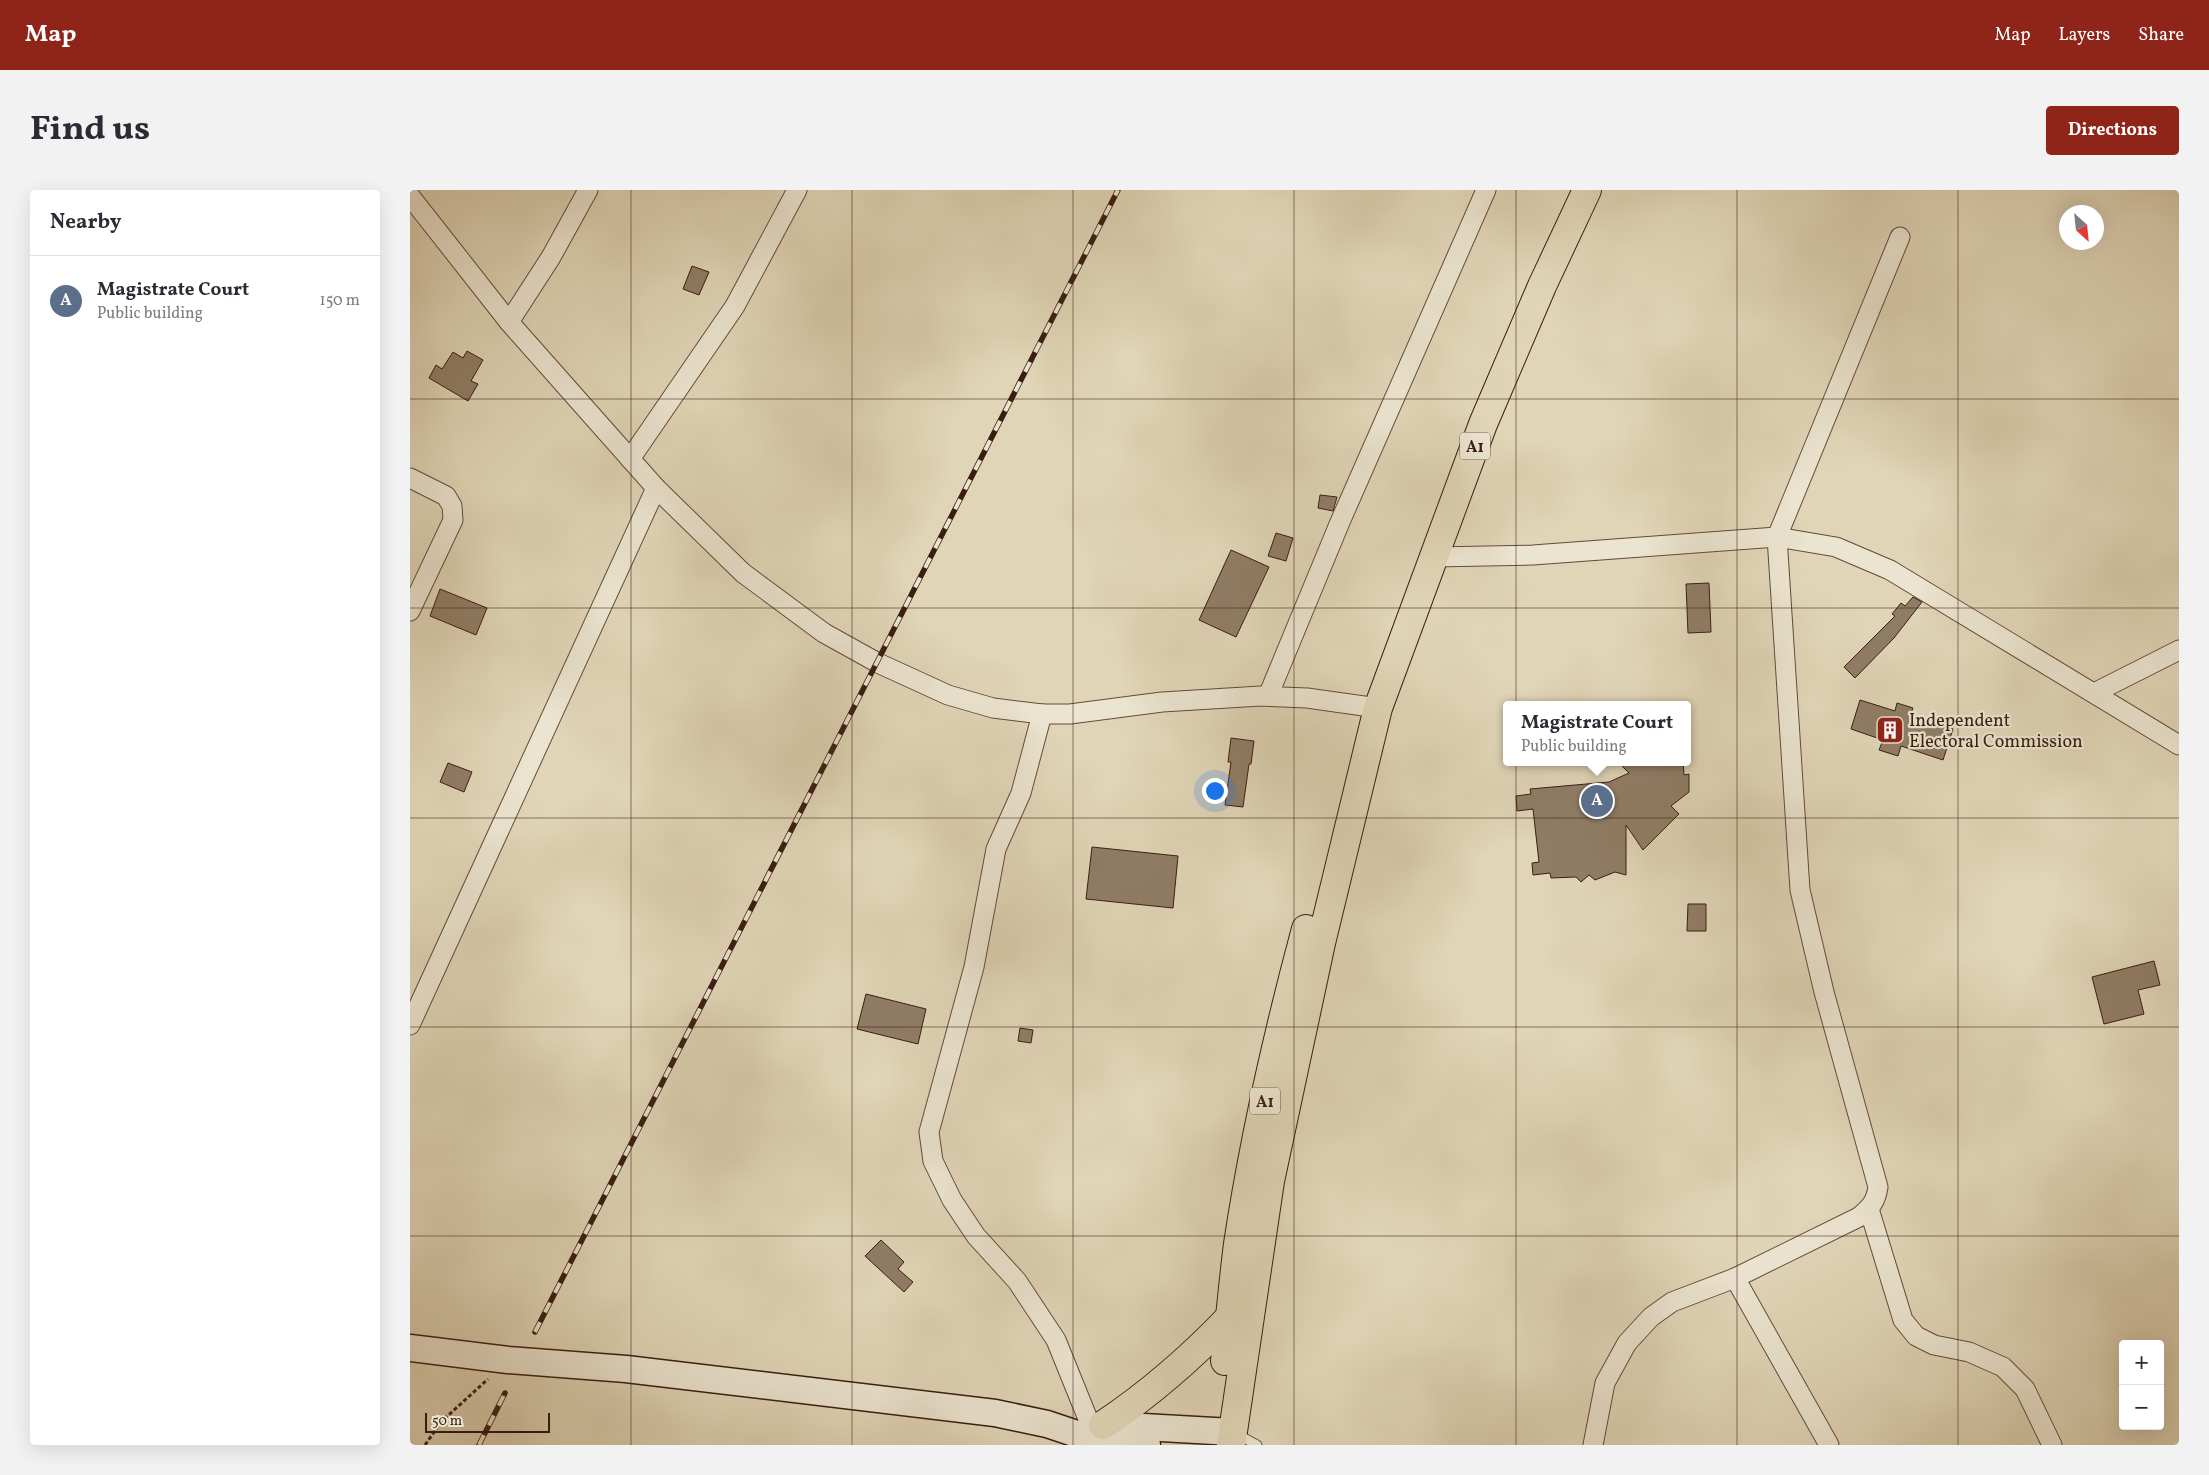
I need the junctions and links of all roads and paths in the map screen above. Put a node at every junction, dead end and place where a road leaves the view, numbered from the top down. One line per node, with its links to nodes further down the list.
1 (588, 190): 7 (street)
2 (797, 190): 8 (street)
3 (1486, 190): 16 (street)
4 (1587, 190): 12 (highway, A1)
5 (410, 196): 7 (street)
6 (1900, 236): 11 (street)
7 (509, 322): 8 (street)
8 (630, 459): 10 (street)
9 (410, 478): 13 (street)
10 (656, 488): 18 (street); 21 (street)
11 (1777, 538): 12 (street); 15 (street); 22 (street)
12 (1434, 557): 17 (highway, A1)
13 (410, 611)
14 (2179, 650): 15 (street)
15 (2094, 693): 19 (street)
16 (1268, 696): 17 (street); 18 (street)
17 (1378, 708): 20 (highway, A1)
18 (1042, 714): 27 (street)
19 (2179, 745)
20 (1362, 768): 24 (highway, A1); 28 (highway, A1)
21 (410, 1025)
22 (1869, 1209): 23 (street); 34 (street)
23 (1735, 1278): 32 (street); 33 (street)
24 (1231, 1316): 27 (highway); 28 (highway, A1)
25 (410, 1348): 26 (main road)
26 (508, 1360): 27 (main road); 29 (path)
27 (1096, 1433): 28 (main road); 30 (main road)
28 (1224, 1438): 31 (lane)
29 (425, 1445)
30 (1147, 1445)
31 (1256, 1445)
32 (1593, 1445)
33 (1830, 1445)
34 (2052, 1445)

